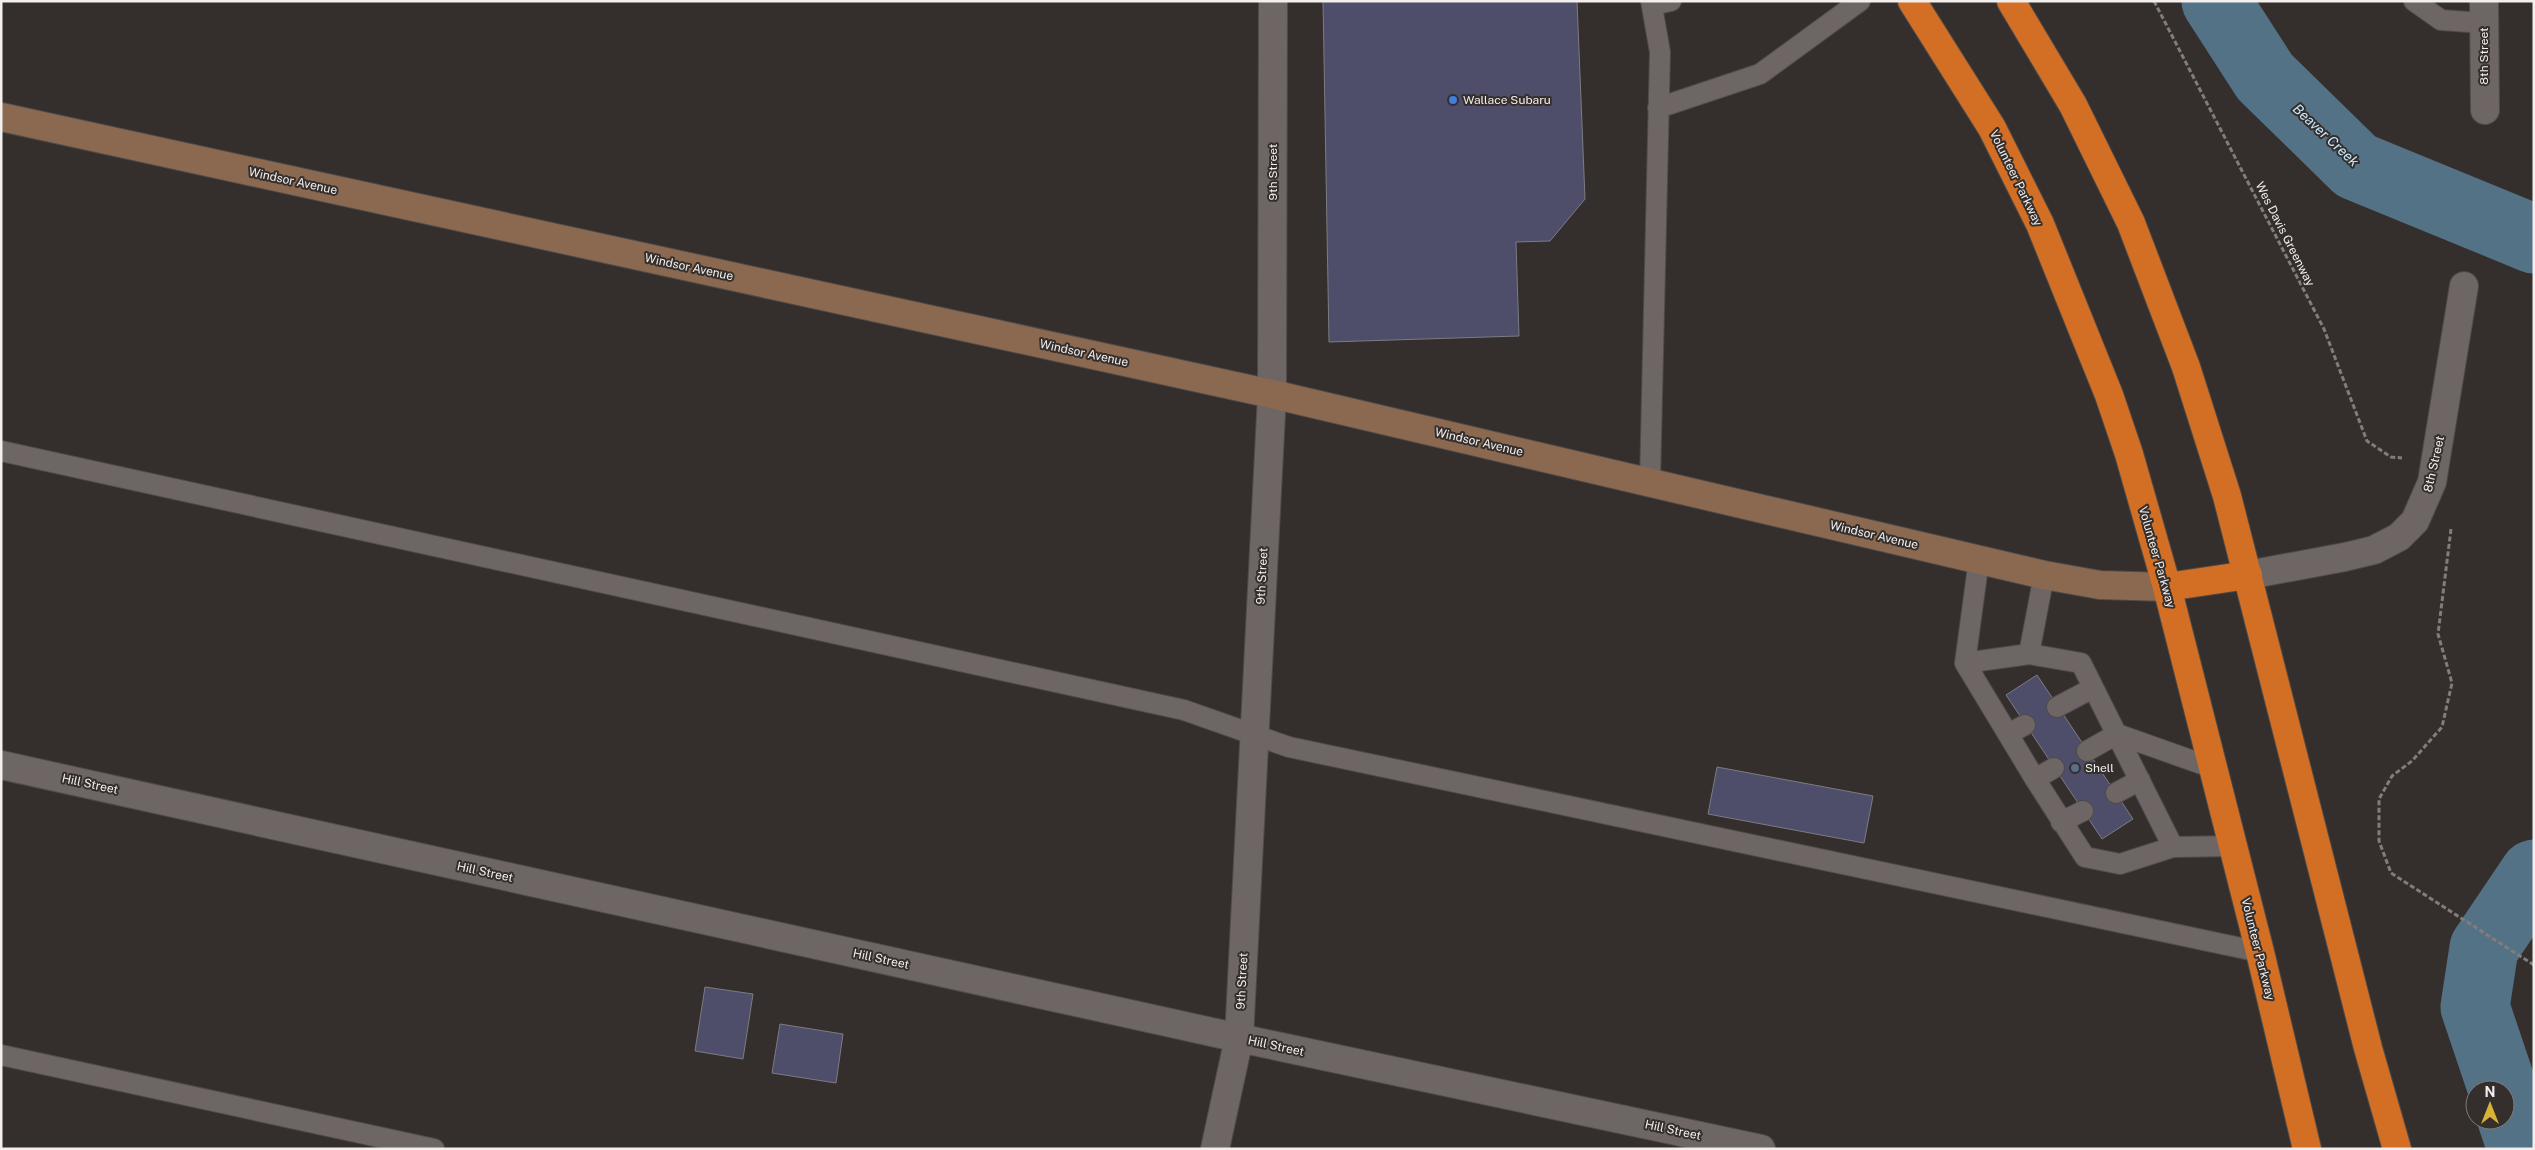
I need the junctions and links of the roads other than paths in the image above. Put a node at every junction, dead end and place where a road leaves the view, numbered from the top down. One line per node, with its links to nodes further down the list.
1 (1273, 1): 12 (street, 9th Street)
2 (1860, 1): 8 (lane)
3 (1912, 1): 18 (highway, Volunteer Parkway)
4 (2011, 1): 17 (highway)
5 (2414, 1): 7 (lane)
6 (1658, 3): 8 (lane)
7 (2484, 12): 9 (street, 8th Street)
8 (1658, 108): 14 (lane)
9 (2485, 110)
10 (1, 117): 12 (street, Windsor Avenue)
11 (2464, 286): 17 (street, 8th Street)
12 (1272, 394): 14 (street, Windsor Avenue); 23 (street, 9th Street)
13 (1, 451): 23 (lane)
14 (1650, 482): 15 (street, Windsor Avenue)
15 (1979, 559): 16 (street, Windsor Avenue); 20 (lane)
16 (2044, 574): 18 (street, Windsor Avenue); 19 (lane)
17 (2248, 575): 18 (highway); 43 (highway)
18 (2167, 587): 28 (highway, Volunteer Parkway)
19 (2029, 654): 20 (lane); 21 (lane)
20 (1965, 663): 29 (lane)
21 (2093, 688): 22 (lane); 24 (lane)
22 (2057, 707)
23 (1253, 734): 36 (lane); 37 (street, 9th Street)
24 (2117, 734): 25 (lane); 28 (lane); 30 (lane)
25 (2087, 750)
26 (1, 765): 37 (street, Hill Street)
27 (2054, 768): 29 (lane)
28 (2213, 768): 34 (highway, Volunteer Parkway)
29 (2034, 779): 33 (lane)
30 (2140, 780): 31 (lane); 35 (lane)
31 (2116, 793)
32 (2082, 811): 33 (lane)
33 (2061, 822): 35 (lane)
34 (2232, 846): 35 (lane); 36 (highway, Volunteer Parkway)
35 (2173, 847)
36 (2260, 952): 42 (highway, Volunteer Parkway)
37 (1239, 1038): 40 (street, 9th Street); 41 (street, Hill Street)
38 (1, 1055): 39 (lane)
39 (434, 1149)
40 (1215, 1149)
41 (1761, 1149)
42 (2306, 1149)
43 (2396, 1149)

